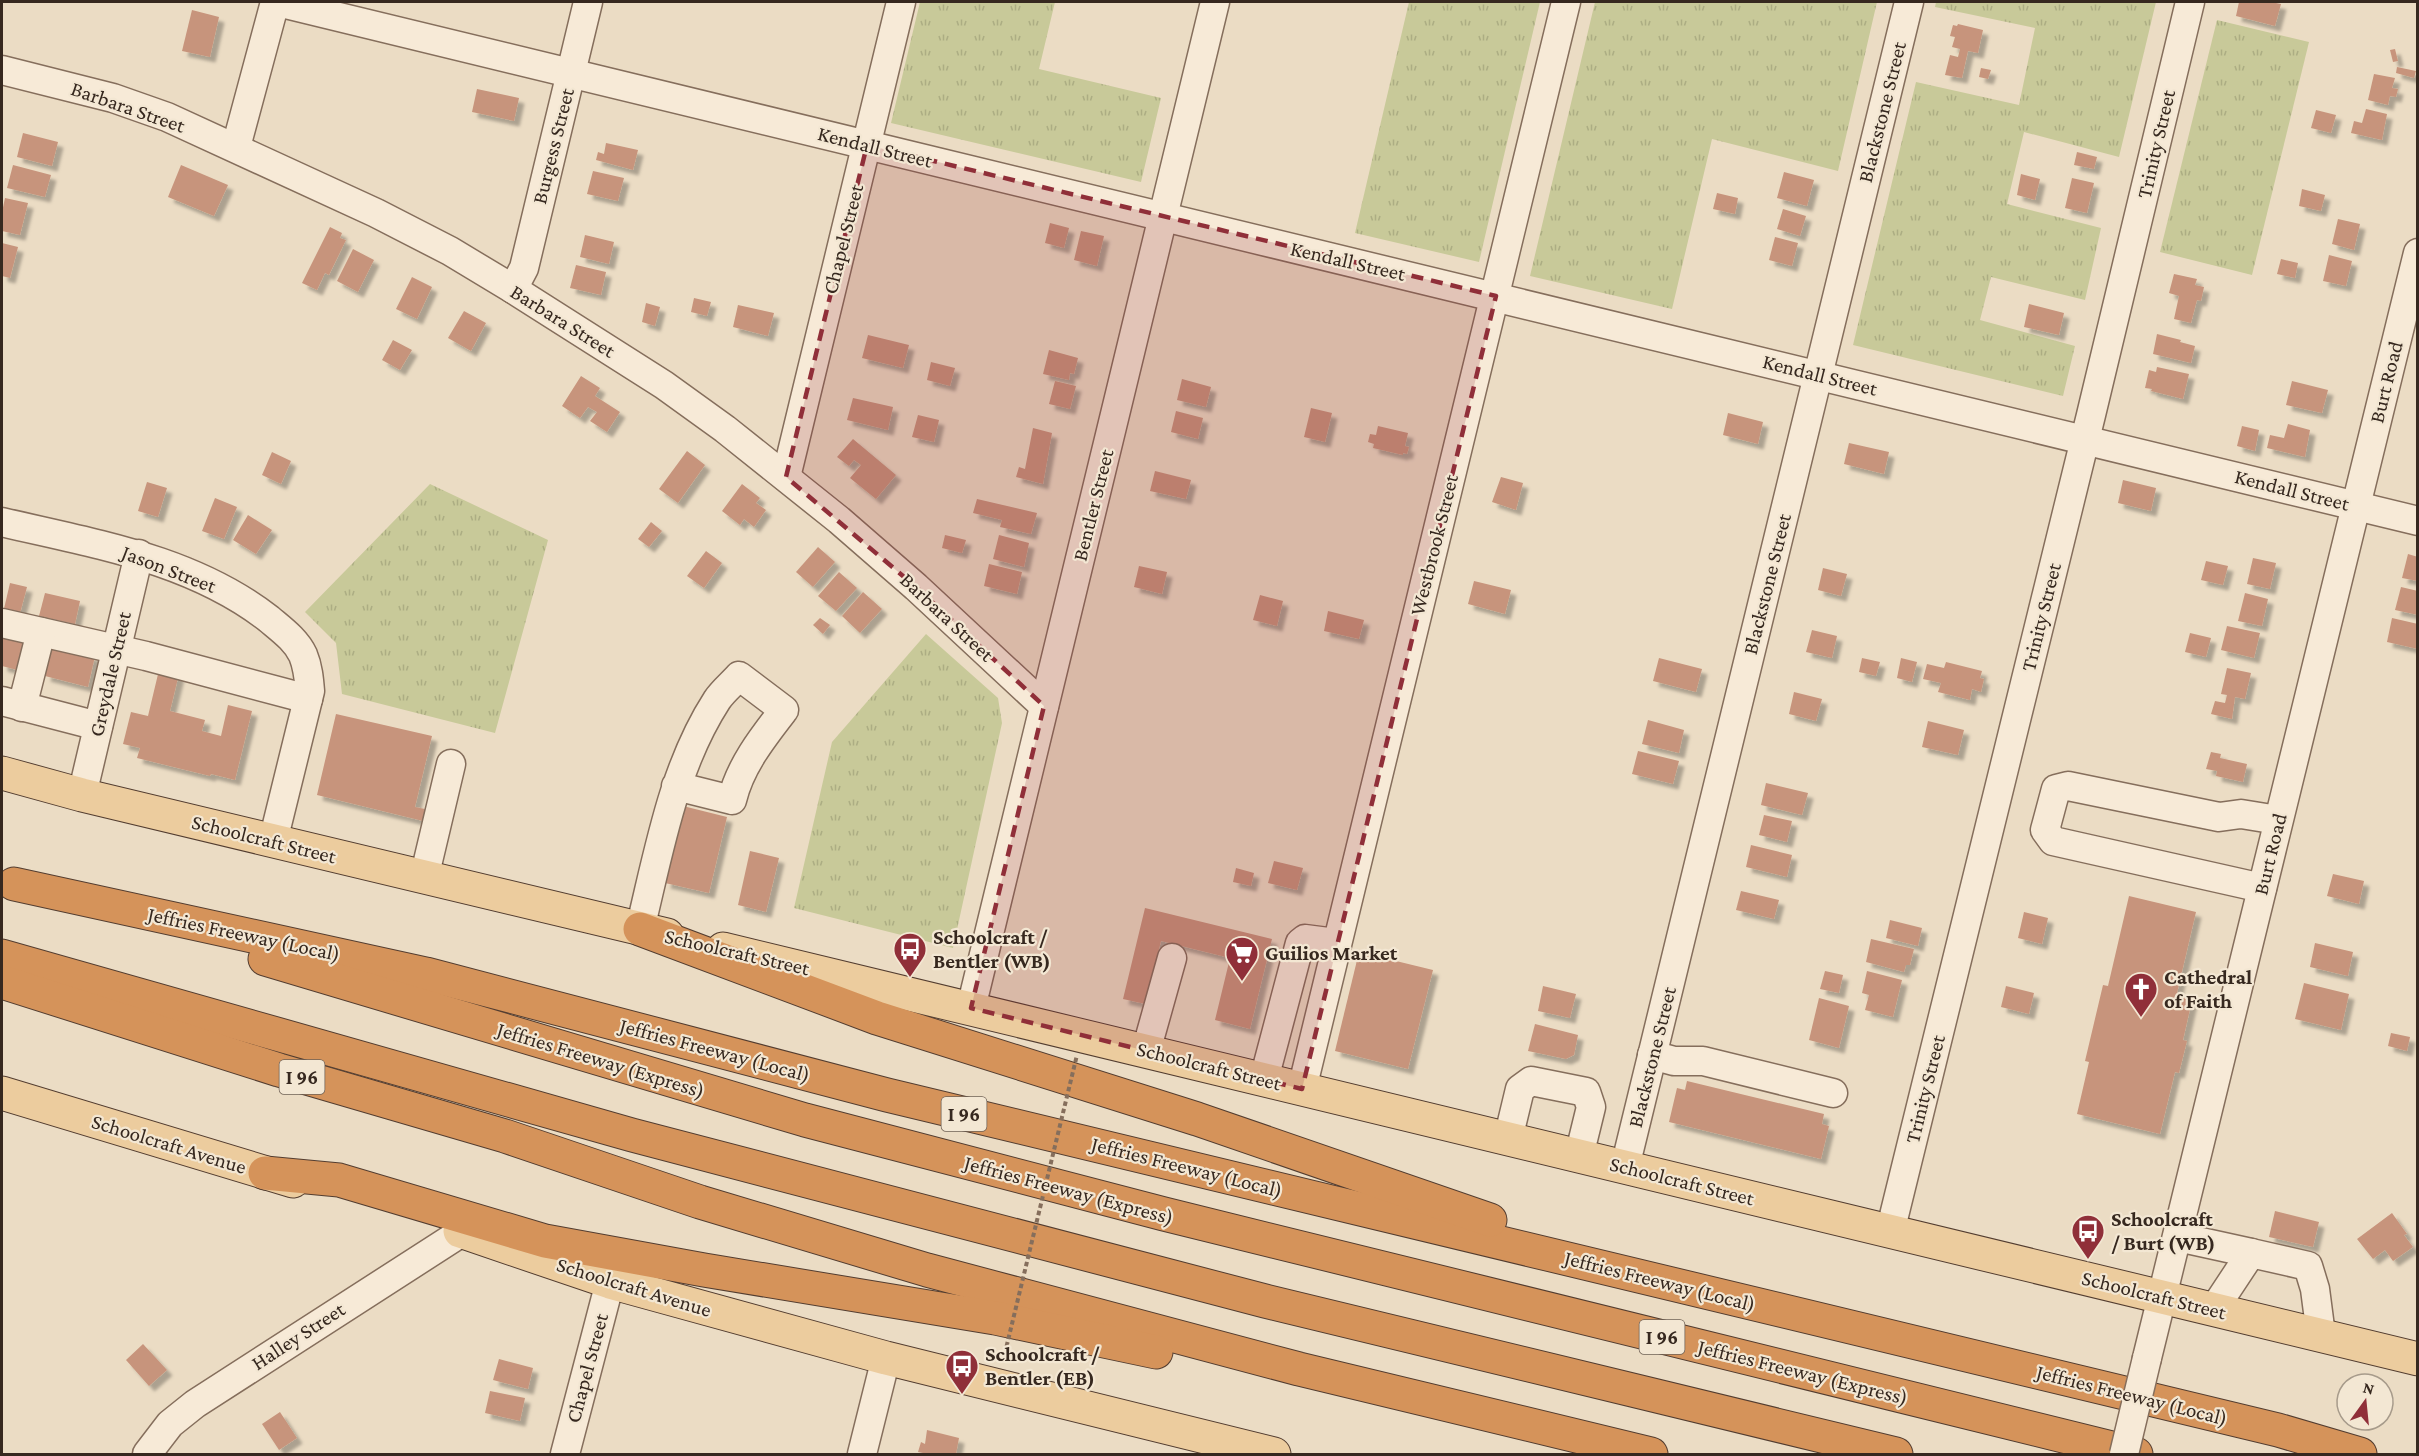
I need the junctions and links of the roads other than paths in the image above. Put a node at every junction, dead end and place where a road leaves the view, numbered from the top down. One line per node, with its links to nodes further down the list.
1 (276, 2): 9 (street, Kendall Street); 11 (street)
2 (588, 2): 9 (street, Burgess Street)
3 (901, 2): 10 (street, Chapel Street)
4 (1215, 2): 12 (street, Bentler Street)
5 (1566, 2): 15 (street, Westbrook Street)
6 (1908, 2): 16 (street, Blackstone Street)
7 (2190, 2): 17 (street, Trinity Street)
8 (2, 70): 11 (street, Barbara Street)
9 (570, 73): 10 (street, Kendall Street); 14 (street, Burgess Street)
10 (867, 145): 12 (street, Kendall Street); 18 (street, Chapel Street)
11 (236, 147): 14 (street, Barbara Street)
12 (1163, 217): 15 (street, Kendall Street); 28 (street, Bentler Street)
13 (2418, 253): 19 (street, Burt Road)
14 (513, 289): 18 (street, Barbara Street)
15 (1496, 296): 16 (street, Kendall Street); 40 (street, Westbrook Street)
16 (1818, 375): 17 (street, Kendall Street); 46 (street, Blackstone Street)
17 (2085, 439): 19 (street, Kendall Street); 56 (street, Trinity Street)
18 (786, 477): 28 (street, Barbara Street)
19 (2356, 506): 20 (street, Kendall Street); 34 (street, Burt Road)
20 (2418, 520)
21 (2, 522): 22 (street, Jason Street)
22 (139, 554): 25 (street, Greydale Street); 26 (street, Jason Street)
23 (2, 623): 24 (street)
24 (41, 632): 25 (street); 27 (street)
25 (116, 649): 26 (street); 29 (street, Greydale Street)
26 (308, 699): 35 (street, Jason Street)
27 (12, 704): 29 (street)
28 (1044, 706): 44 (street, Bentler Street)
29 (98, 726): 33 (street, Greydale Street)
30 (451, 764): 36 (street)
31 (2, 773): 33 (main road, Schoolcraft Street)
32 (687, 789): 32 (street); 39 (street)
33 (82, 795): 35 (main road, Schoolcraft Street)
34 (2278, 820): 38 (street, Burt Road); 38 (street)
35 (273, 841): 36 (main road, Schoolcraft Street)
36 (424, 878): 39 (main road, Schoolcraft Street)
37 (8, 882): 63 (highway, Jeffries Freeway (Local) / I 96); 75 (highway, Jeffries Freeway (Express) / I 96)
38 (2262, 888): 57 (street, Burt Road)
39 (640, 929): 44 (main road, Schoolcraft Street); 63 (highway)
40 (1336, 943): 47 (street); 48 (street, Westbrook Street)
41 (2, 956): 73 (highway, I 96)
42 (1172, 958): 45 (street)
43 (2, 982): 66 (highway, I 96)
44 (971, 1008): 45 (main road, Schoolcraft Street)
45 (1146, 1051): 47 (main road, Schoolcraft Street)
46 (1652, 1056): 50 (street); 53 (street, Blackstone Street)
47 (1264, 1079): 48 (main road, Schoolcraft Street)
48 (1302, 1089): 51 (main road, Schoolcraft Street)
49 (2, 1093): 54 (main road, Schoolcraft Avenue)
50 (1833, 1093)
51 (1508, 1139): 52 (main road, Schoolcraft Street); 52 (street)
52 (1579, 1156): 53 (main road, Schoolcraft Street)
53 (1625, 1167): 56 (main road, Schoolcraft Street)
54 (265, 1173): 55 (main road, Schoolcraft Avenue); 66 (highway)
55 (462, 1232): 59 (main road, Schoolcraft Avenue); 68 (street, Halley Street)
56 (1890, 1232): 60 (main road, Schoolcraft Street)
57 (2178, 1237): 58 (street); 60 (street, Burt Road)
58 (2251, 1253): 61 (street); 62 (street)
59 (610, 1282): 64 (main road, Schoolcraft Avenue); 69 (street, Chapel Street)
60 (2164, 1297): 61 (main road, Schoolcraft Street); 74 (street, Burt Road, bridge)
61 (2214, 1310): 62 (main road, Schoolcraft Street)
62 (2321, 1335): 65 (main road, Schoolcraft Street)
63 (1915, 1342): 76 (highway, Jeffries Freeway (Local) / I 96)
64 (886, 1358): 67 (main road, Schoolcraft Avenue); 70 (street)
65 (2418, 1359)
66 (1462, 1409): 72 (highway, I 96)
67 (1214, 1448): 71 (main road, Schoolcraft Avenue)
68 (147, 1455)
69 (565, 1455)
70 (862, 1455)
71 (1274, 1455)
72 (1651, 1455)
73 (1896, 1455)
74 (2124, 1455)
75 (2136, 1455)
76 (2360, 1455)

